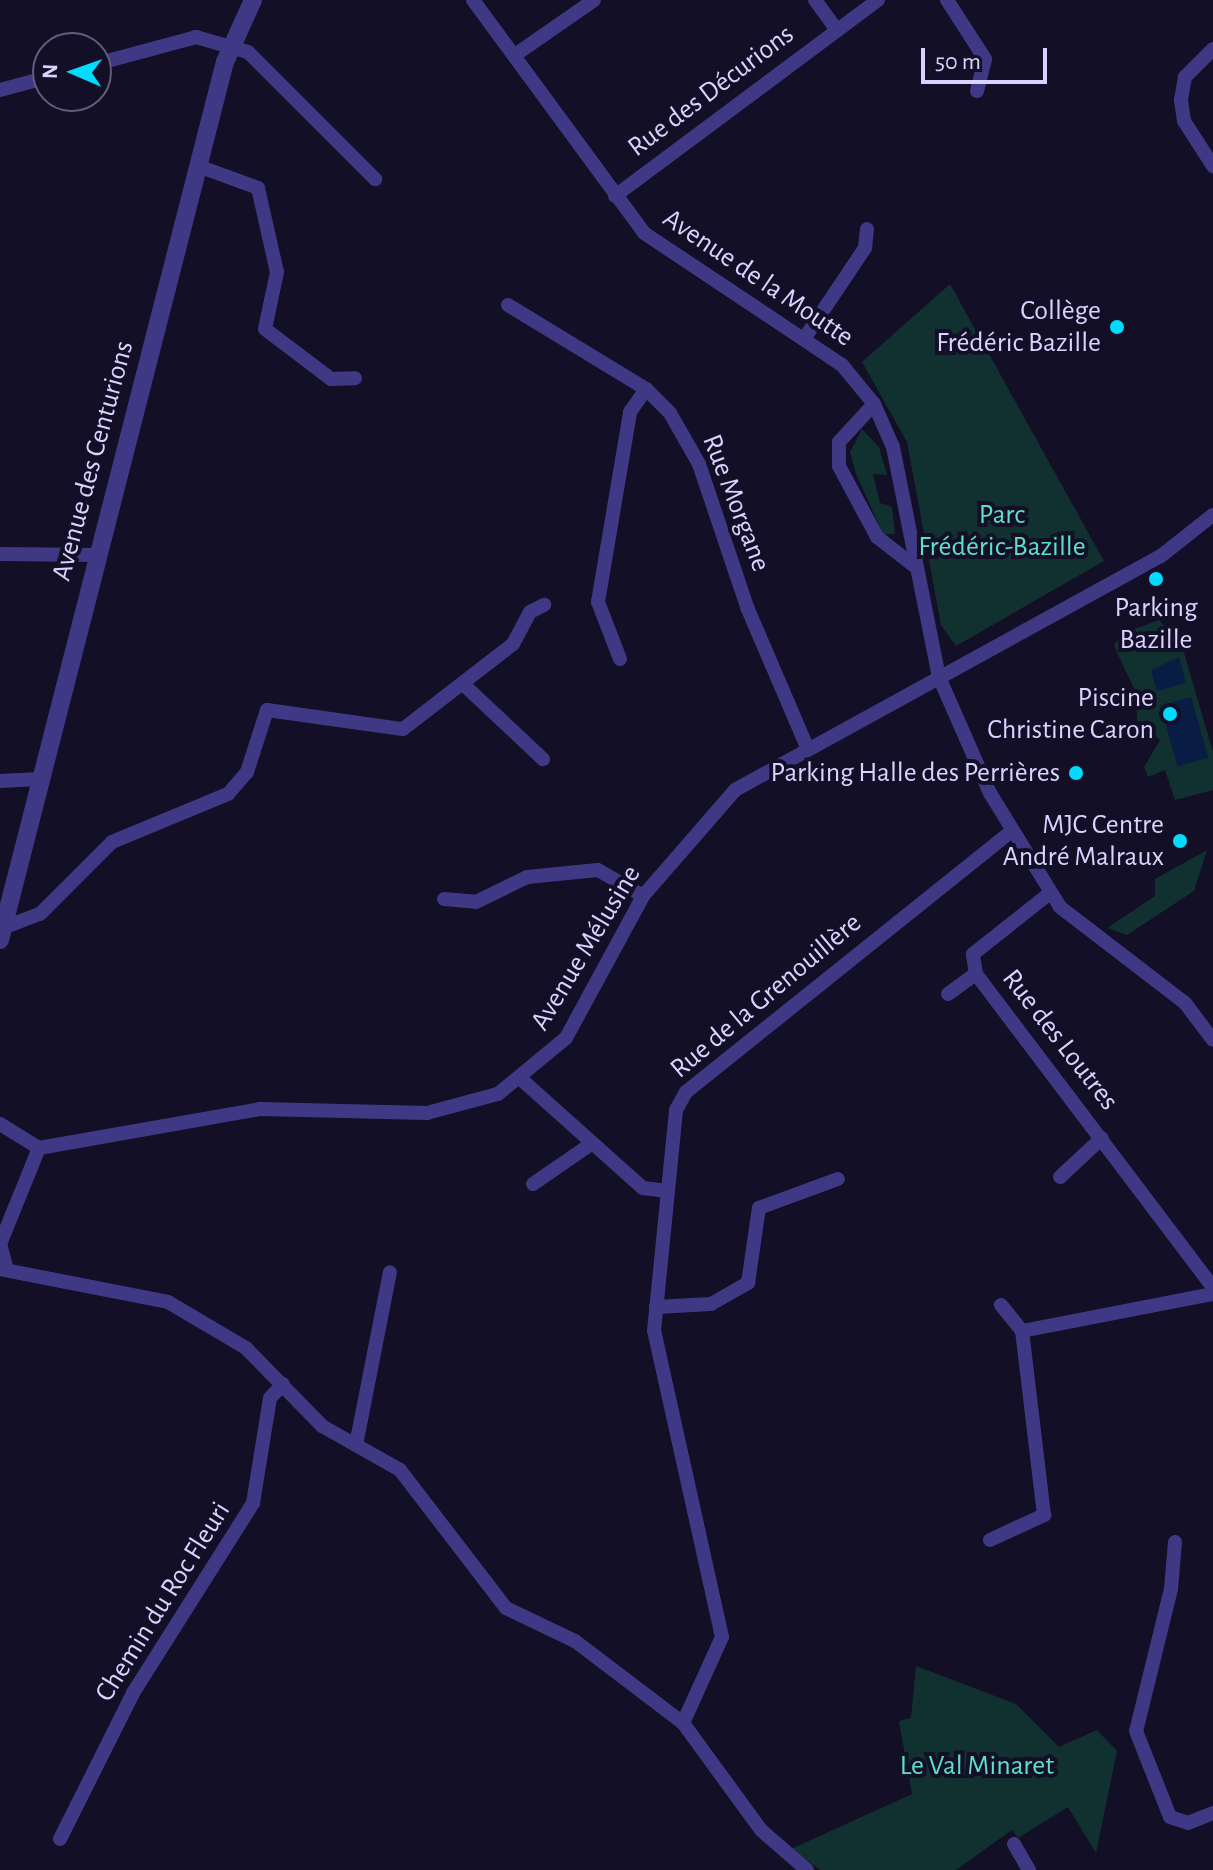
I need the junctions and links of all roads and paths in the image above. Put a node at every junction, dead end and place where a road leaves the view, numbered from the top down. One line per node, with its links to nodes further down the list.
1 (253, 0): 8 (street, Avenue des Centurions)
2 (473, 0): 10 (street, Avenue de la Moutte)
3 (594, 0): 10 (street)
4 (815, 0): 7 (street)
5 (878, 0): 7 (street, Rue des Décurions)
6 (947, 0): 14 (street)
7 (837, 30): 18 (street, Rue des Décurions)
8 (230, 45): 11 (street); 15 (street, Avenue des Centurions); 17 (street)
9 (1213, 49): 16 (street)
10 (515, 55): 18 (street, Avenue de la Moutte)
11 (112, 60)
12 (32, 80): 13 (street)
13 (1, 85)
14 (977, 91)
15 (198, 166): 22 (street); 27 (street, Avenue des Centurions)
16 (1213, 166)
17 (375, 179)
18 (615, 196): 21 (street, Avenue de la Moutte)
19 (867, 229): 21 (street)
20 (508, 305): 23 (street, Rue Morgane)
21 (804, 339): 24 (street, Avenue de la Moutte)
22 (355, 378)
23 (646, 389): 30 (street); 33 (street, Rue Morgane)
24 (874, 404): 28 (street, Avenue de la Moutte); 28 (street)
25 (1213, 515): 31 (street, Avenue Mélusine)
26 (0, 554): 27 (street)
27 (98, 555): 35 (street, Avenue des Centurions)
28 (917, 568): 31 (street, Avenue de la Moutte)
29 (544, 605): 32 (street)
30 (620, 659)
31 (939, 677): 33 (street, Avenue Mélusine); 37 (street, Avenue de la Moutte)
32 (463, 684): 34 (street); 41 (street)
33 (808, 749): 39 (street, Avenue Mélusine)
34 (543, 759)
35 (40, 779): 36 (street); 41 (street, Avenue des Centurions)
36 (0, 781)
37 (1012, 831): 38 (street, Avenue de la Moutte); 53 (street, Rue de la Grenouillère)
38 (1050, 893): 42 (street, Rue des Loutres); 44 (street, Avenue de la Moutte)
39 (643, 896): 40 (street); 45 (street, Avenue Mélusine)
40 (444, 899)
41 (4, 933)
42 (976, 974): 43 (street, Rue des Loutres); 47 (street, Rue des Loutres)
43 (948, 994)
44 (1213, 1040)
45 (522, 1080): 48 (street); 49 (street, Avenue Mélusine)
46 (0, 1124): 49 (street)
47 (1102, 1138): 50 (street, Rue des Loutres); 57 (street, Rue des Loutres)
48 (591, 1144): 52 (street); 53 (street)
49 (39, 1148): 54 (street)
50 (1060, 1177)
51 (838, 1179): 60 (street)
52 (533, 1184)
53 (668, 1191): 60 (street, Rue de la Grenouillère)
54 (0, 1244): 55 (street)
55 (4, 1270): 62 (street)
56 (390, 1272): 63 (street)
57 (1213, 1287)
58 (1213, 1294): 61 (street)
59 (1001, 1305): 61 (street)
60 (656, 1307): 66 (street, Rue de la Grenouillère)
61 (1022, 1331): 64 (street)
62 (283, 1384): 63 (street); 68 (street, Chemin du Roc Fleuri)
63 (356, 1445): 66 (street)
64 (990, 1540)
65 (1175, 1542): 67 (street)
66 (683, 1723): 70 (street)
67 (1213, 1813)
68 (60, 1839)
69 (1014, 1844): 71 (street)
70 (803, 1869)
71 (1029, 1870)

